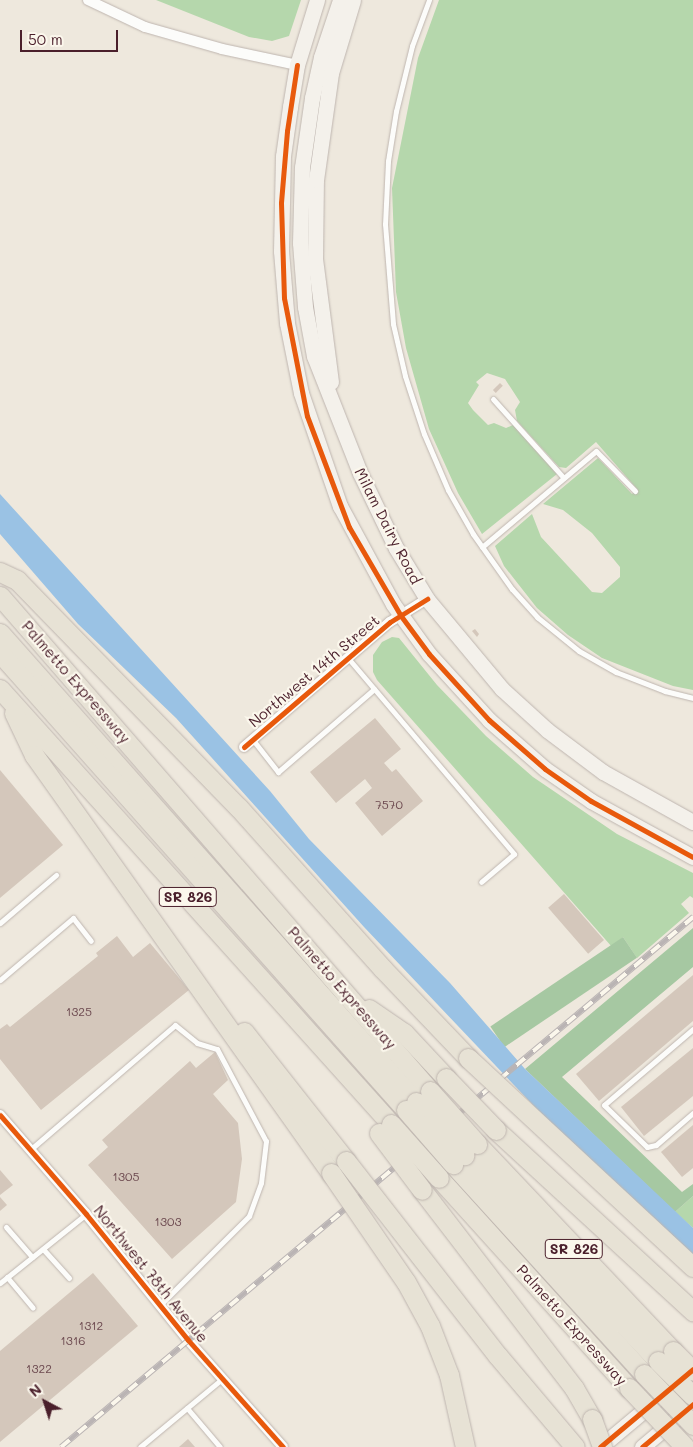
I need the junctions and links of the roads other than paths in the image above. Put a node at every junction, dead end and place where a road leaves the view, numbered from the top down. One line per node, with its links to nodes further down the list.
1 (88, 0): 6 (street)
2 (317, 0): 6 (main road)
3 (340, 0): 7 (main road, Milam Dairy Road)
4 (353, 0): 9 (main road, Milam Dairy Road)
5 (429, 0): 12 (lane)
6 (297, 65): 7 (main road); 16 (main road)
7 (318, 70): 9 (main road, Milam Dairy Road)
8 (493, 399): 10 (lane)
9 (334, 404): 15 (main road, Milam Dairy Road)
10 (564, 478): 11 (lane); 12 (lane)
11 (635, 491)
12 (482, 547): 22 (lane)
13 (0, 572): 45 (highway, bridge)
14 (0, 596): 33 (highway, Palmetto Expressway / SR 826)
15 (427, 599): 16 (street, Northwest 14th Street); 25 (main road, Milam Dairy Road)
16 (401, 616): 19 (street, Northwest 14th Street); 26 (main road)
17 (0, 633): 35 (highway)
18 (0, 654): 35 (highway)
19 (348, 658): 20 (lane); 23 (street, Northwest 14th Street)
20 (374, 689): 23 (lane); 28 (lane)
21 (3, 692): 31 (highway); 38 (highway, SR 826)
22 (693, 698)
23 (252, 740): 24 (street, Northwest 14th Street)
24 (244, 747)
25 (693, 822)
26 (693, 857)
27 (56, 875): 29 (lane)
28 (481, 882)
29 (0, 923)
30 (91, 941): 32 (lane)
31 (196, 979): 62 (highway, bridge); 63 (highway, bridge)
32 (0, 980)
33 (349, 996): 35 (highway, Palmetto Expressway / SR 826); 51 (highway, bridge)
34 (693, 1028): 36 (lane)
35 (417, 1101): 40 (highway, Palmetto Expressway / SR 826, bridge); 40 (highway, bridge)
36 (693, 1113)
37 (0, 1115): 39 (street, Northwest 78th Avenue)
38 (385, 1129): 64 (highway, bridge); 66 (highway, Palmetto Expressway, bridge)
39 (31, 1149): 41 (street, Northwest 78th Avenue); 49 (lane)
40 (464, 1154): 52 (highway, Palmetto Expressway / SR 826); 58 (highway, bridge)
41 (86, 1214): 43 (lane); 49 (street, Northwest 78th Avenue)
42 (6, 1227): 44 (lane)
43 (43, 1248): 44 (lane); 47 (lane)
44 (32, 1257): 46 (lane)
45 (693, 1267)
46 (7, 1278): 48 (lane); 50 (lane)
47 (69, 1278)
48 (0, 1283)
49 (160, 1306): 54 (street, Northwest 78th Avenue)
50 (33, 1308)
51 (693, 1311)
52 (665, 1356): 53 (highway, Palmetto Expressway / SR 826, bridge); 55 (highway, bridge)
53 (693, 1370): 64 (main road)
54 (222, 1379): 57 (lane); 61 (street, Northwest 78th Avenue)
55 (693, 1396)
56 (693, 1404): 65 (main road)
57 (187, 1408): 59 (lane); 60 (lane)
58 (693, 1425)
59 (140, 1447)
60 (220, 1447)
61 (283, 1447)
62 (465, 1447)
63 (575, 1447)
64 (601, 1447)
65 (642, 1447)
66 (686, 1447)

